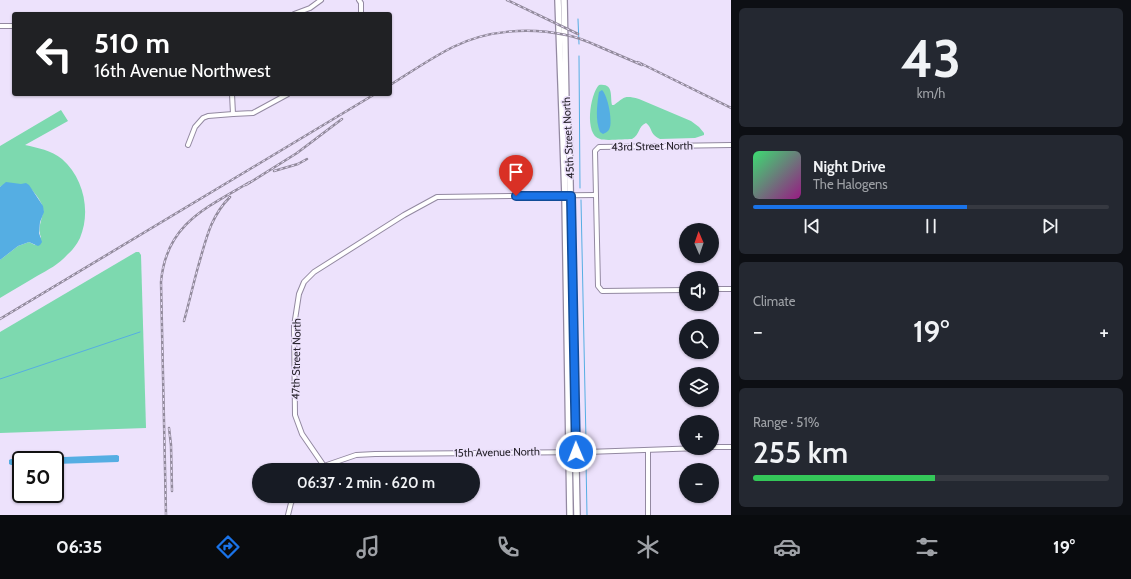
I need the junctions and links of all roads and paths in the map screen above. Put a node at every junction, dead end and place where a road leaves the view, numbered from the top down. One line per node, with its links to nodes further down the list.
1 (321, 0): 5 (street)
2 (359, 0): 6 (street)
3 (558, 0): 15 (main road, 45th Street North)
4 (564, 0): 15 (main road, 45th Street North)
5 (299, 12)
6 (362, 12)
7 (0, 26): 8 (street)
8 (12, 26)
9 (232, 96): 11 (street)
10 (284, 96): 11 (street)
11 (233, 114): 13 (street)
12 (731, 144): 14 (street, 43rd Street North)
13 (188, 145)
14 (595, 195): 15 (street); 18 (street, 43rd Street North)
15 (568, 196): 23 (main road, 45th Street North); 24 (main road, 45th Street North); 25 (street, 47th Street North)
16 (719, 289): 17 (street)
17 (731, 289)
18 (679, 290)
19 (719, 447): 20 (street)
20 (731, 447)
21 (679, 449): 22 (street, 15th Avenue North)
22 (648, 450): 24 (street, 15th Avenue North); 31 (street)
23 (569, 452): 24 (street, 15th Avenue North); 26 (street, 15th Avenue North); 29 (main road, 45th Street North)
24 (576, 452): 30 (main road, 45th Street North)
25 (322, 463)
26 (333, 463)
27 (291, 503): 28 (street)
28 (288, 515)
29 (570, 515)
30 (577, 515)
31 (648, 515)

